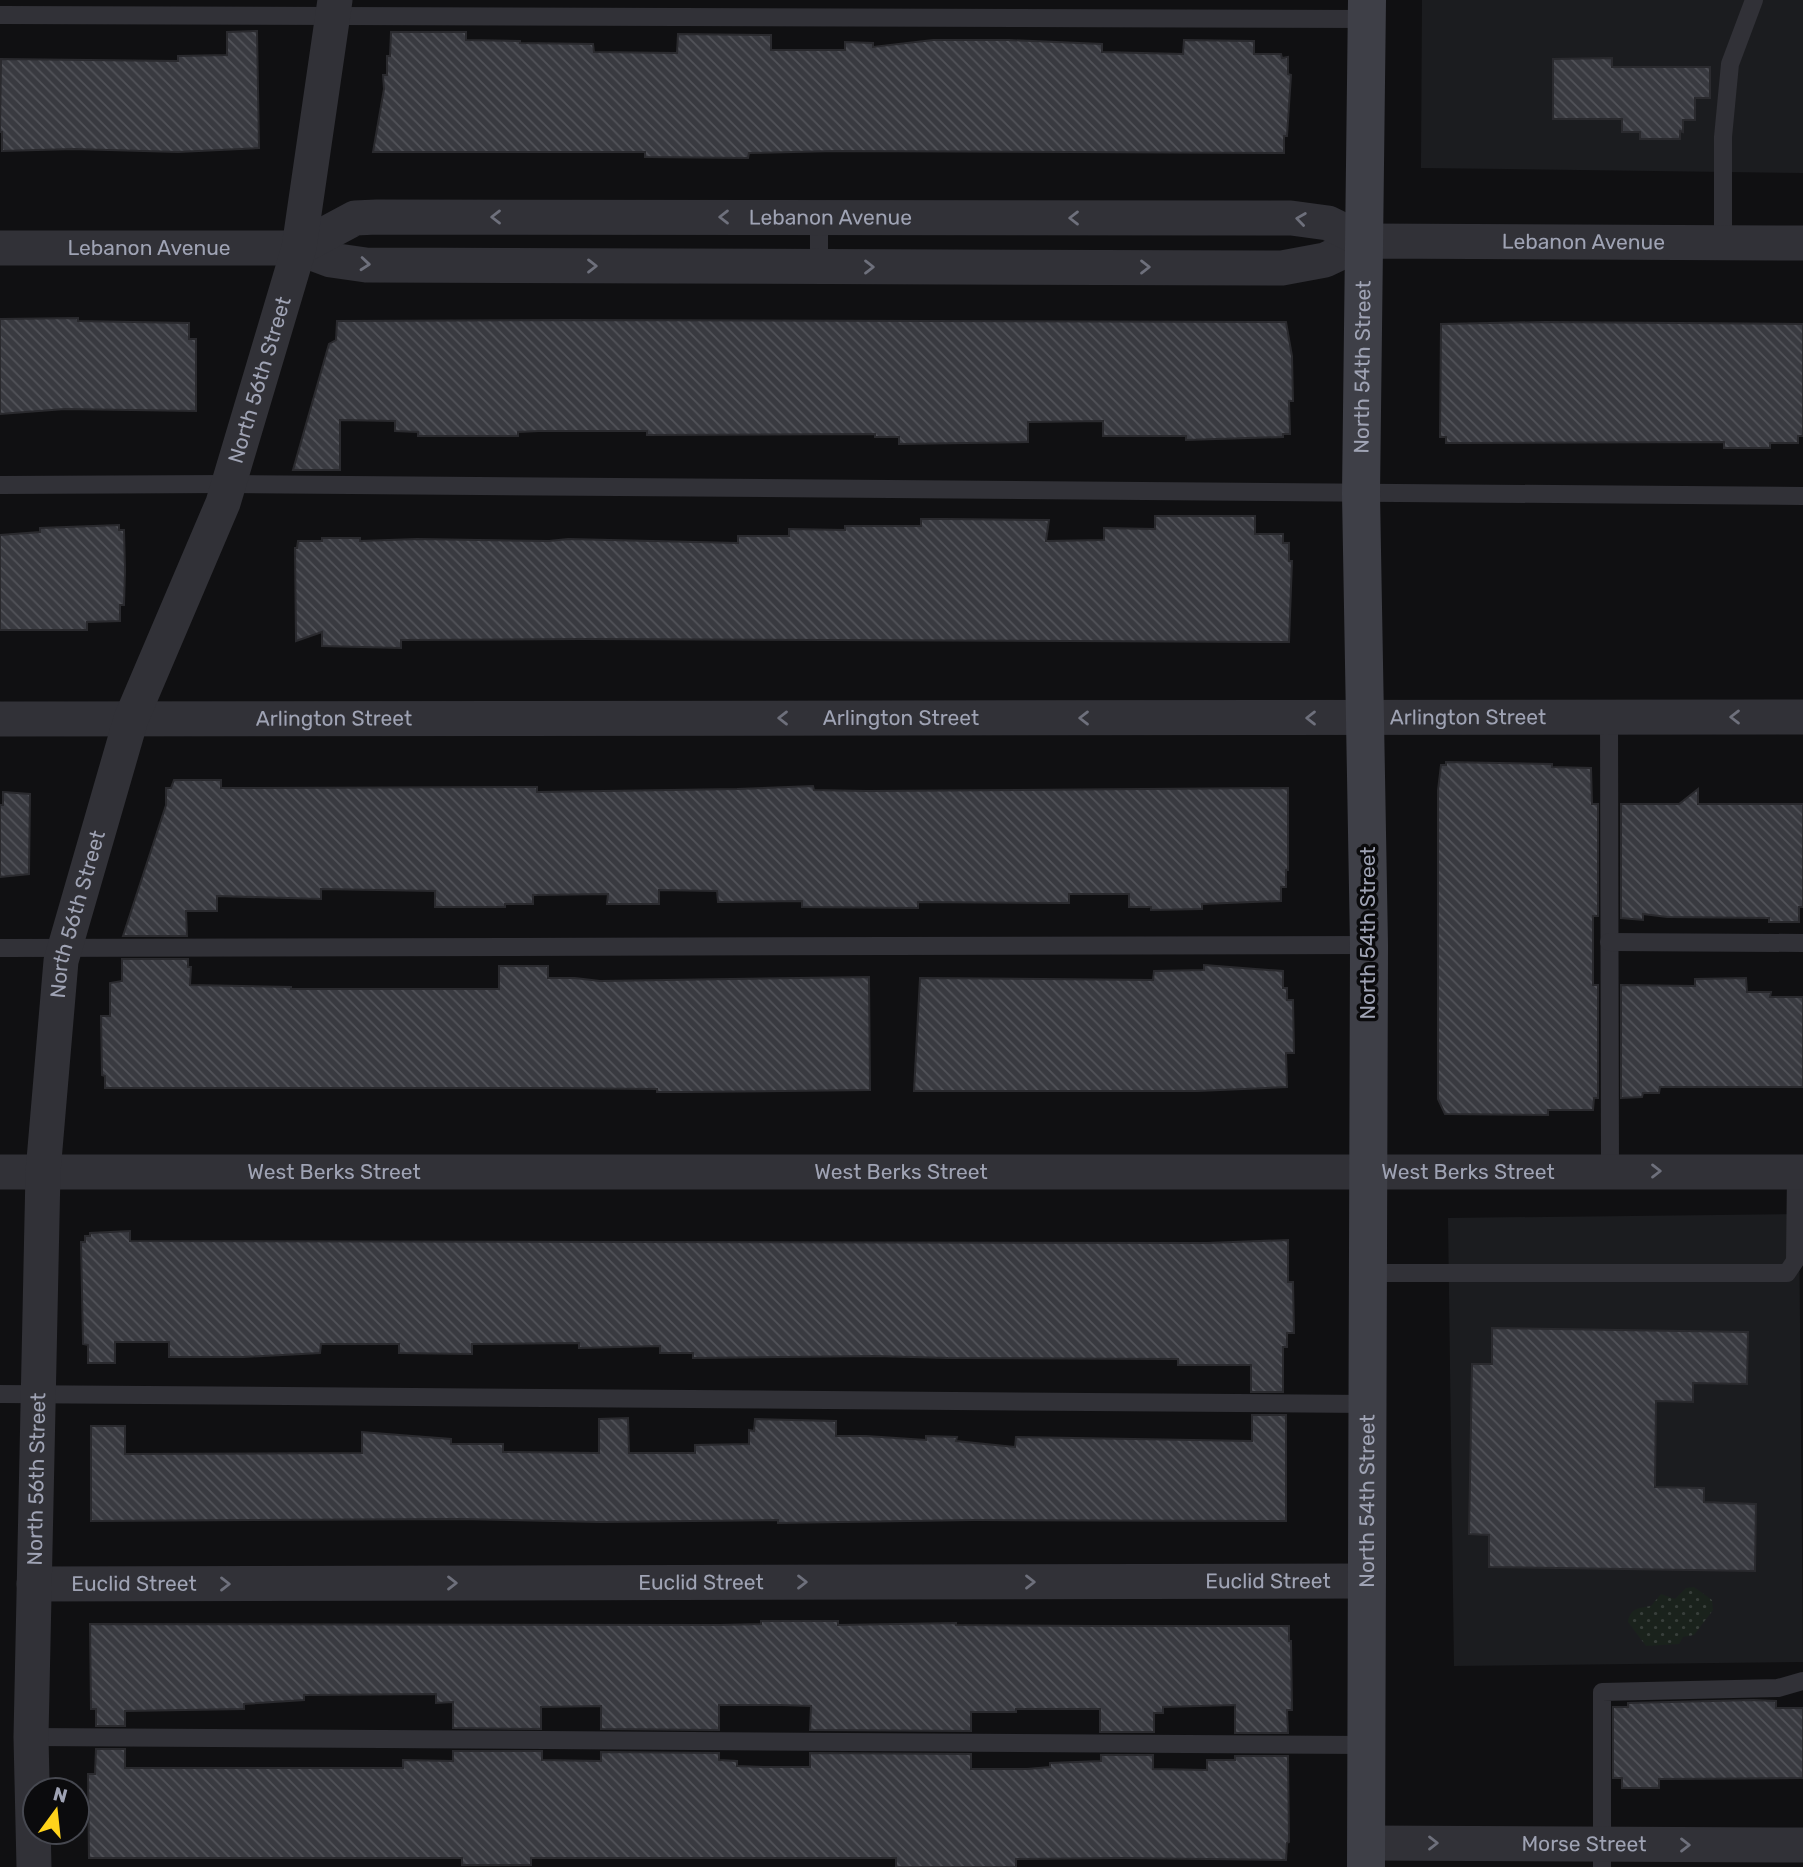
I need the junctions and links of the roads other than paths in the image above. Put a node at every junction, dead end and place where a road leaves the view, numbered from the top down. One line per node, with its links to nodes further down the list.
1 (1754, 0): 7 (lane)
2 (334, 9): 3 (lane); 4 (lane); 10 (street, North 56th Street)
3 (1367, 9): 6 (street, North 54th Street)
4 (0, 15)
5 (819, 217): 6 (street, Lebanon Avenue, one-way to 5); 10 (street, Lebanon Avenue, one-way to 10); 11 (lane)
6 (1365, 241): 7 (street, Lebanon Avenue); 11 (street, Lebanon Avenue, one-way to 6); 14 (street, North 54th Street)
7 (1723, 243): 8 (street, Lebanon Avenue)
8 (1803, 243)
9 (0, 248): 10 (street, Lebanon Avenue)
10 (299, 248): 11 (street, Lebanon Avenue, one-way to 11); 12 (street, North 56th Street)
11 (819, 267)
12 (228, 484): 13 (lane); 14 (lane); 20 (street, North 56th Street)
13 (0, 485)
14 (1362, 494): 15 (lane); 17 (street, North 54th Street)
15 (1803, 495)
16 (1803, 717): 18 (street, Arlington Street, one-way to 18)
17 (1366, 718): 18 (street, Arlington Street); 20 (street, Arlington Street, one-way to 20); 23 (street, North 54th Street)
18 (1609, 718): 21 (lane)
19 (0, 719): 20 (street, Arlington Street)
20 (131, 719): 25 (street, North 56th Street)
21 (1609, 942): 22 (lane); 28 (lane)
22 (1803, 943)
23 (1369, 945): 25 (lane); 27 (street, North 54th Street)
24 (0, 948): 25 (lane)
25 (65, 949): 29 (street, North 56th Street)
26 (0, 1171): 29 (street, West Berks Street)
27 (1367, 1171): 28 (street, West Berks Street); 29 (street, West Berks Street); 31 (street, North 54th Street)
28 (1610, 1171): 30 (street, West Berks Street, one-way to 30)
29 (43, 1172): 32 (street, North 56th Street)
30 (1800, 1172): 31 (lane)
31 (1367, 1273): 34 (street, North 54th Street)
32 (38, 1393): 33 (lane); 34 (lane); 36 (street, North 56th Street)
33 (0, 1394)
34 (1368, 1404): 35 (street, North 54th Street)
35 (1368, 1581): 36 (street, Euclid Street, one-way to 35); 39 (street, North 54th Street)
36 (34, 1584): 38 (street, North 56th Street)
37 (1803, 1681): 42 (lane)
38 (31, 1737): 39 (lane); 43 (street, North 56th Street)
39 (1366, 1745): 41 (street, North 54th Street)
40 (1803, 1845): 42 (street, Morse Street, one-way to 40)
41 (1366, 1855): 42 (street, Morse Street, one-way to 42)
42 (1602, 1856)
43 (34, 1867)

